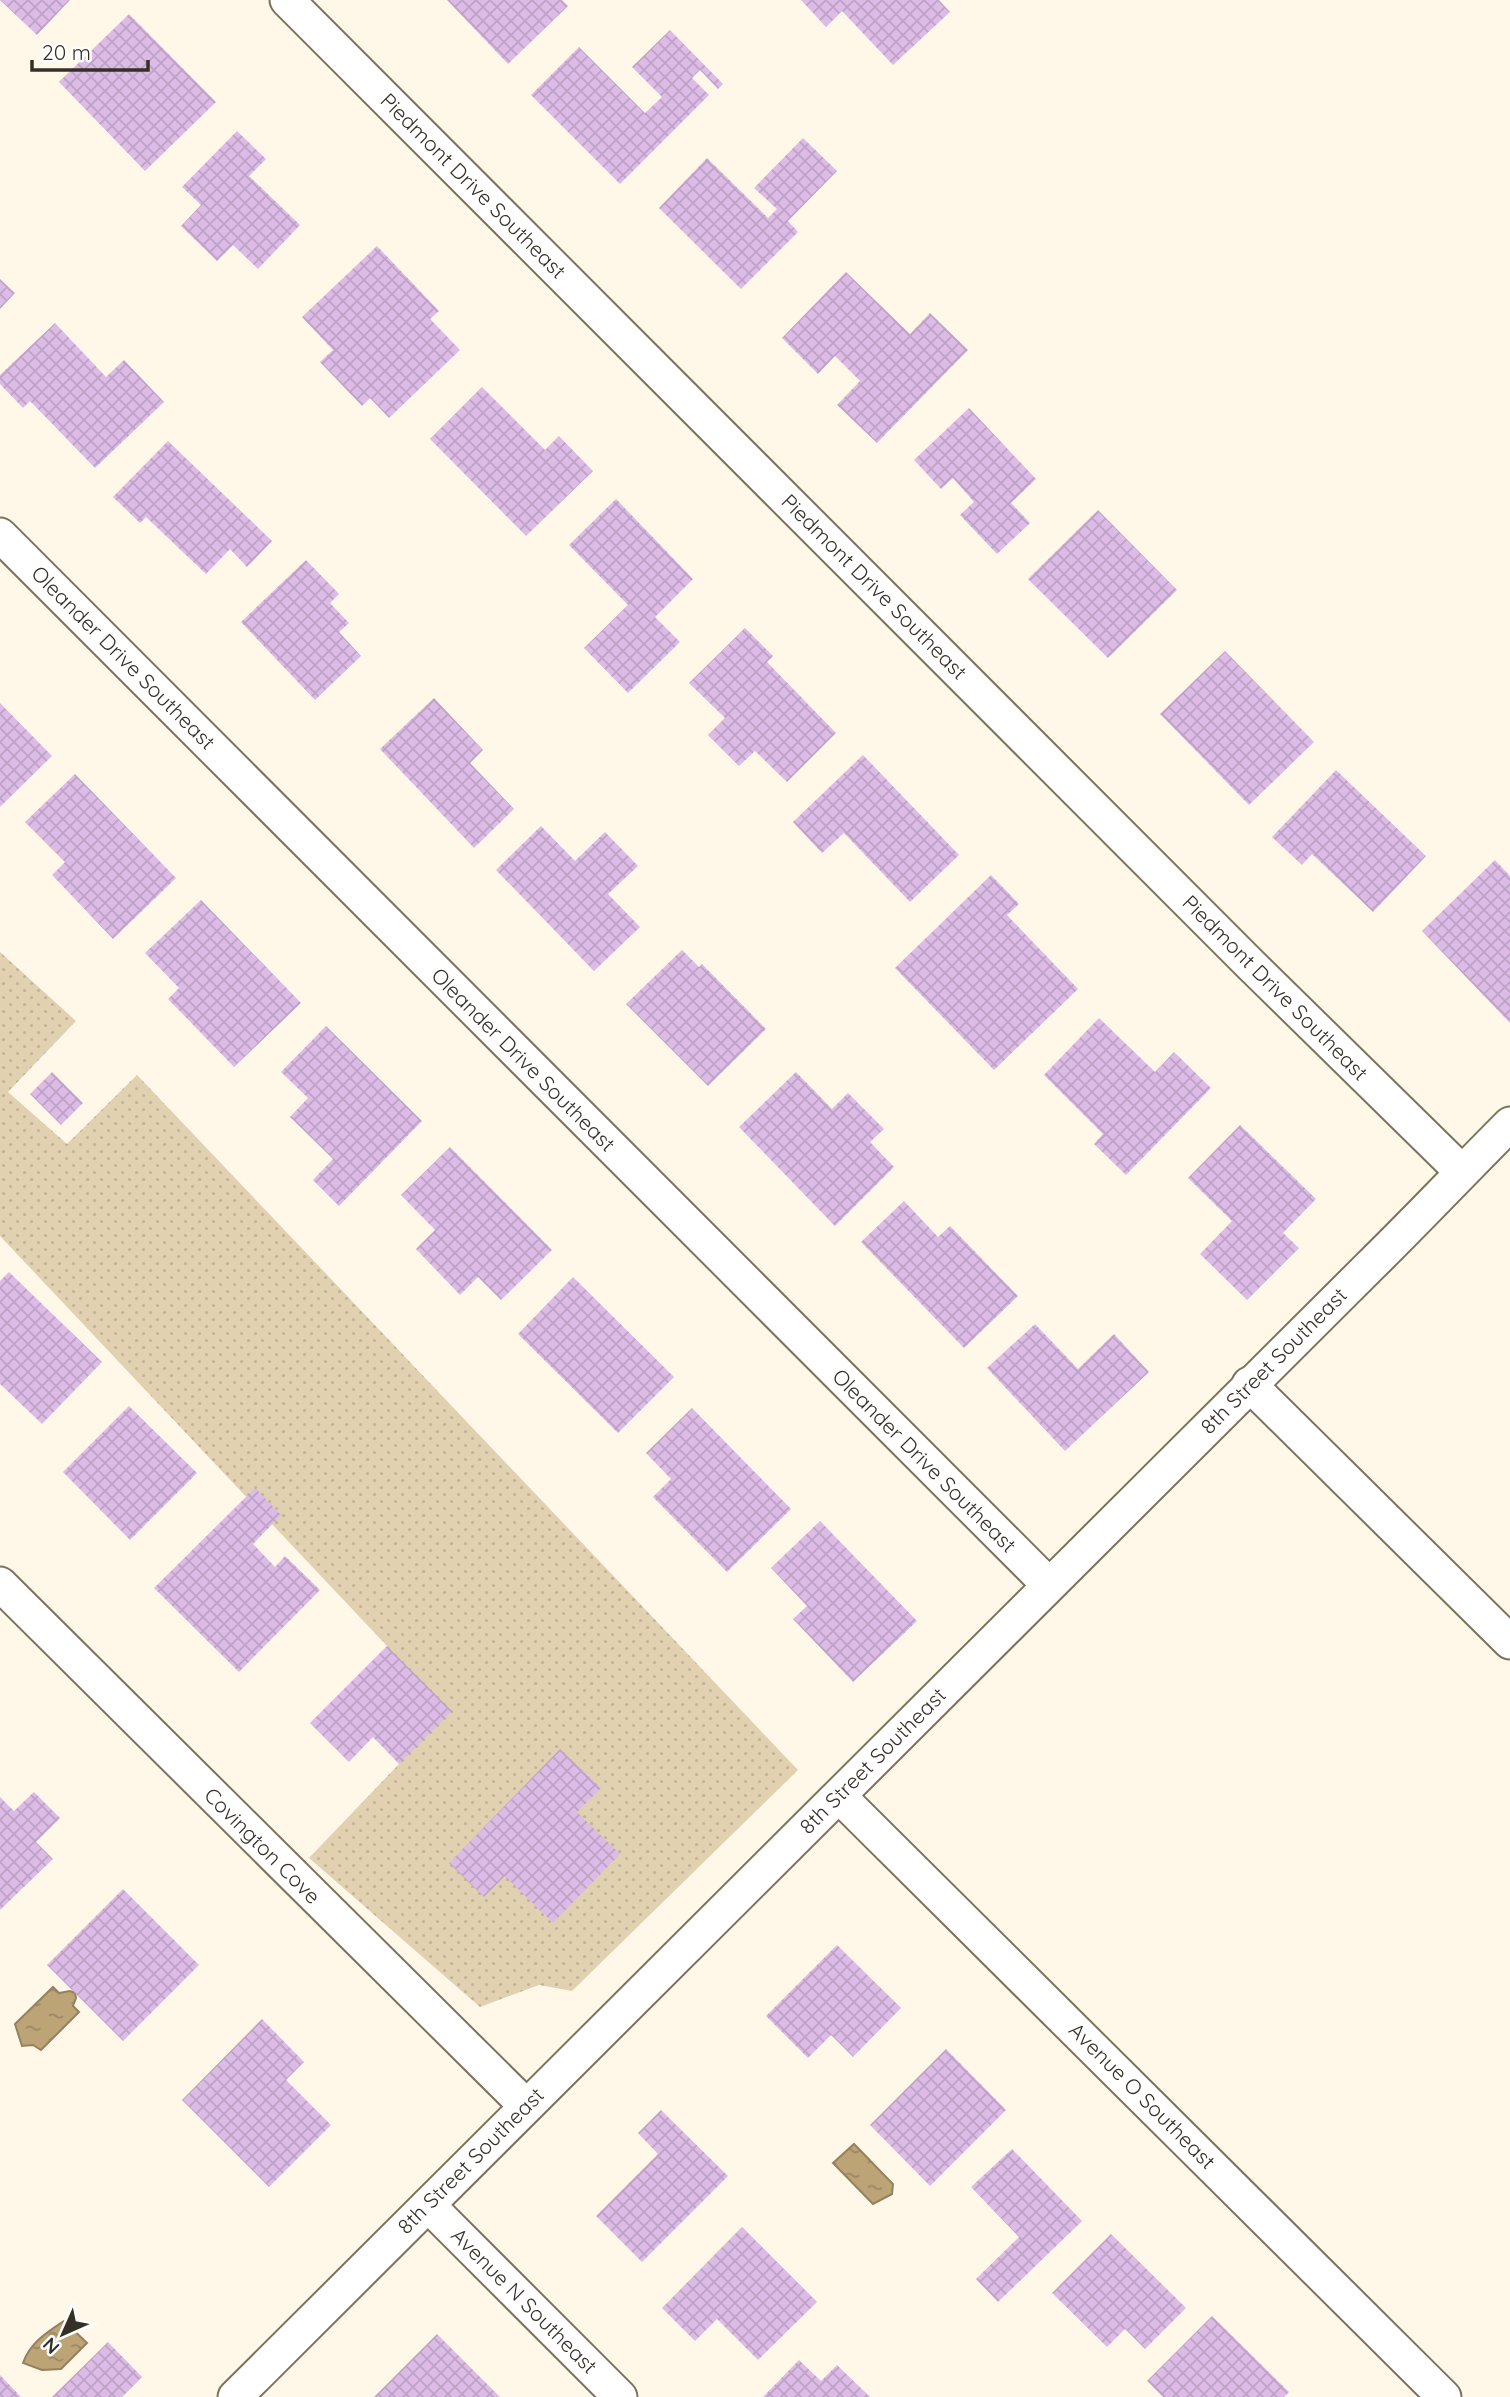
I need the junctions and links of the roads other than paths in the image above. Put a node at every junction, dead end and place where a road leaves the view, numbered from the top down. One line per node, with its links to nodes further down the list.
1 (287, 0): 4 (street, Piedmont Drive Southeast)
2 (0, 535): 7 (street, Oleander Drive Southeast)
3 (1510, 1124): 4 (street, 8th Street Southeast)
4 (1462, 1172): 5 (street, 8th Street Southeast)
5 (1249, 1384): 7 (street, 8th Street Southeast); 8 (street)
6 (0, 1584): 10 (street, Covington Cove)
7 (1048, 1584): 9 (street, 8th Street Southeast)
8 (1510, 1642)
9 (839, 1796): 10 (street, 8th Street Southeast); 14 (street, Avenue O Southeast)
10 (525, 2105): 11 (street, 8th Street Southeast)
11 (428, 2205): 12 (street, 8th Street Southeast); 13 (street, Avenue N Southeast)
12 (235, 2397)
13 (620, 2397)
14 (1444, 2397)

